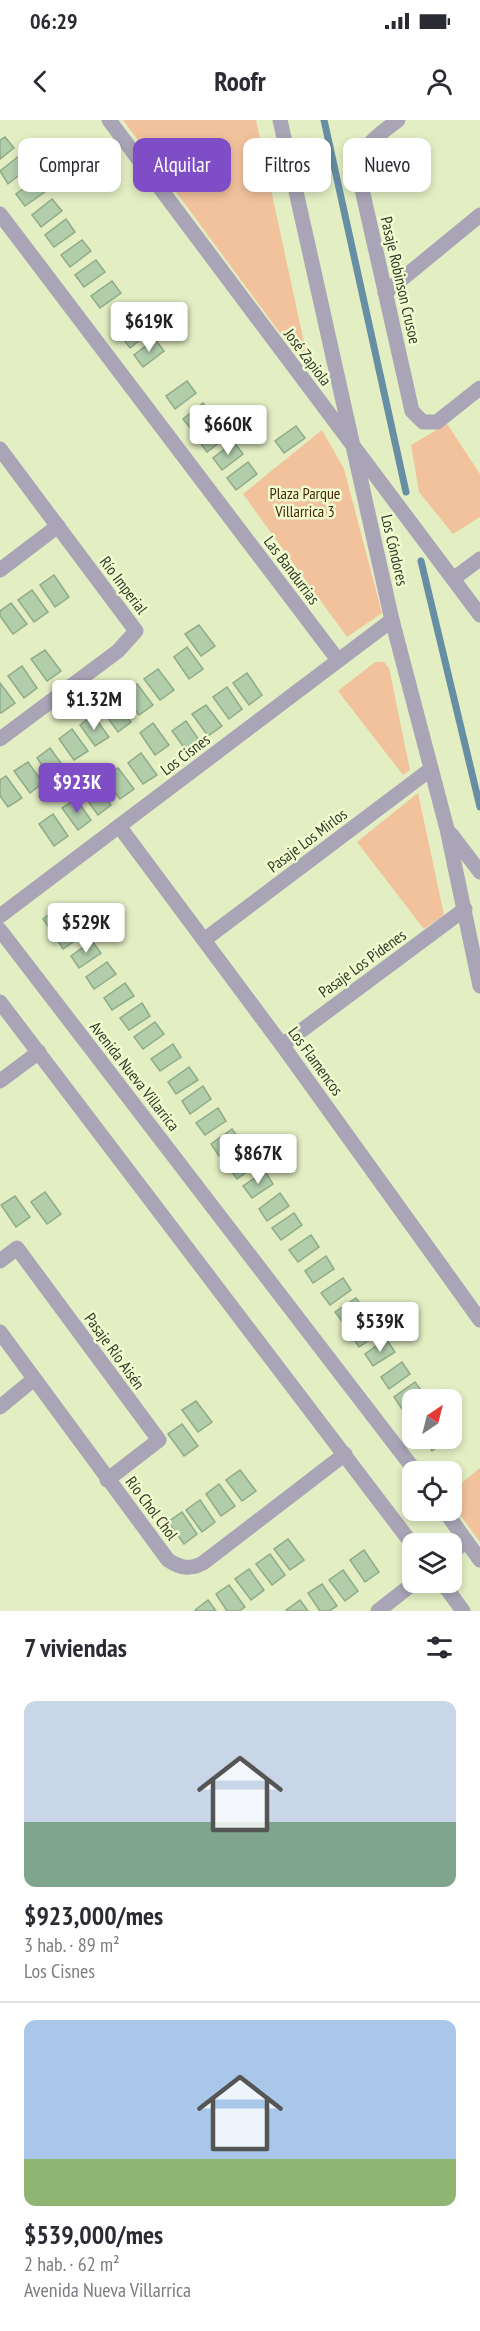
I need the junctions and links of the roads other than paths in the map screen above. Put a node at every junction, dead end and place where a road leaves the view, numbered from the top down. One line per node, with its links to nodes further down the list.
1 (109, 120): 8 (street, José Zapiola)
2 (280, 120): 8 (street, Los Cóndores)
3 (398, 120): 6 (street, Pasaje Robinson Crusoe)
4 (0, 214): 16 (street, Las Bandurrias)
5 (480, 215): 6 (street)
6 (384, 293): 7 (street, Pasaje Robinson Crusoe)
7 (480, 388)
8 (353, 447): 13 (street, José Zapiola); 15 (street, Los Cóndores)
9 (3, 458): 10 (street, Río Imperial)
10 (58, 526): 12 (street); 17 (street, Río Imperial)
11 (480, 559): 13 (street)
12 (0, 570)
13 (453, 579): 14 (street, José Zapiola)
14 (480, 615)
15 (392, 620): 16 (street, Los Cisnes); 18 (street, Los Cóndores)
16 (338, 660): 19 (street, Los Cisnes)
17 (0, 739)
18 (431, 770): 20 (street, Los Cóndores); 25 (street, Pasaje Los Mirlos)
19 (119, 826): 23 (street, Los Cisnes); 25 (street, Los Flamencos)
20 (447, 830): 21 (street); 22 (street, Los Cóndores)
21 (480, 872)
22 (465, 909): 26 (street, Los Cóndores); 28 (street, Pasaje Los Pidenes)
23 (0, 916)
24 (0, 930): 37 (street, Avenida Nueva Villarrica)
25 (204, 940): 28 (street, Los Flamencos)
26 (480, 986)
27 (0, 1002): 29 (street)
28 (282, 1045): 32 (street, Los Flamencos)
29 (39, 1052): 30 (street); 36 (street)
30 (0, 1081)
31 (0, 1261): 38 (street, Pasaje Río Aisén)
32 (480, 1320)
33 (0, 1332): 34 (street, Río Chol Chol)
34 (34, 1379): 35 (street); 38 (street, Río Chol Chol)
35 (0, 1407)
36 (345, 1454): 38 (street, Río Chol Chol); 40 (street)
37 (408, 1461)
38 (107, 1480)
39 (452, 1521): 41 (street)
40 (404, 1533)
41 (466, 1541): 42 (street); 43 (street)
42 (462, 1545)
43 (480, 1560)
44 (402, 1592): 46 (street)
45 (450, 1593): 47 (street)
46 (378, 1611)
47 (463, 1611)

